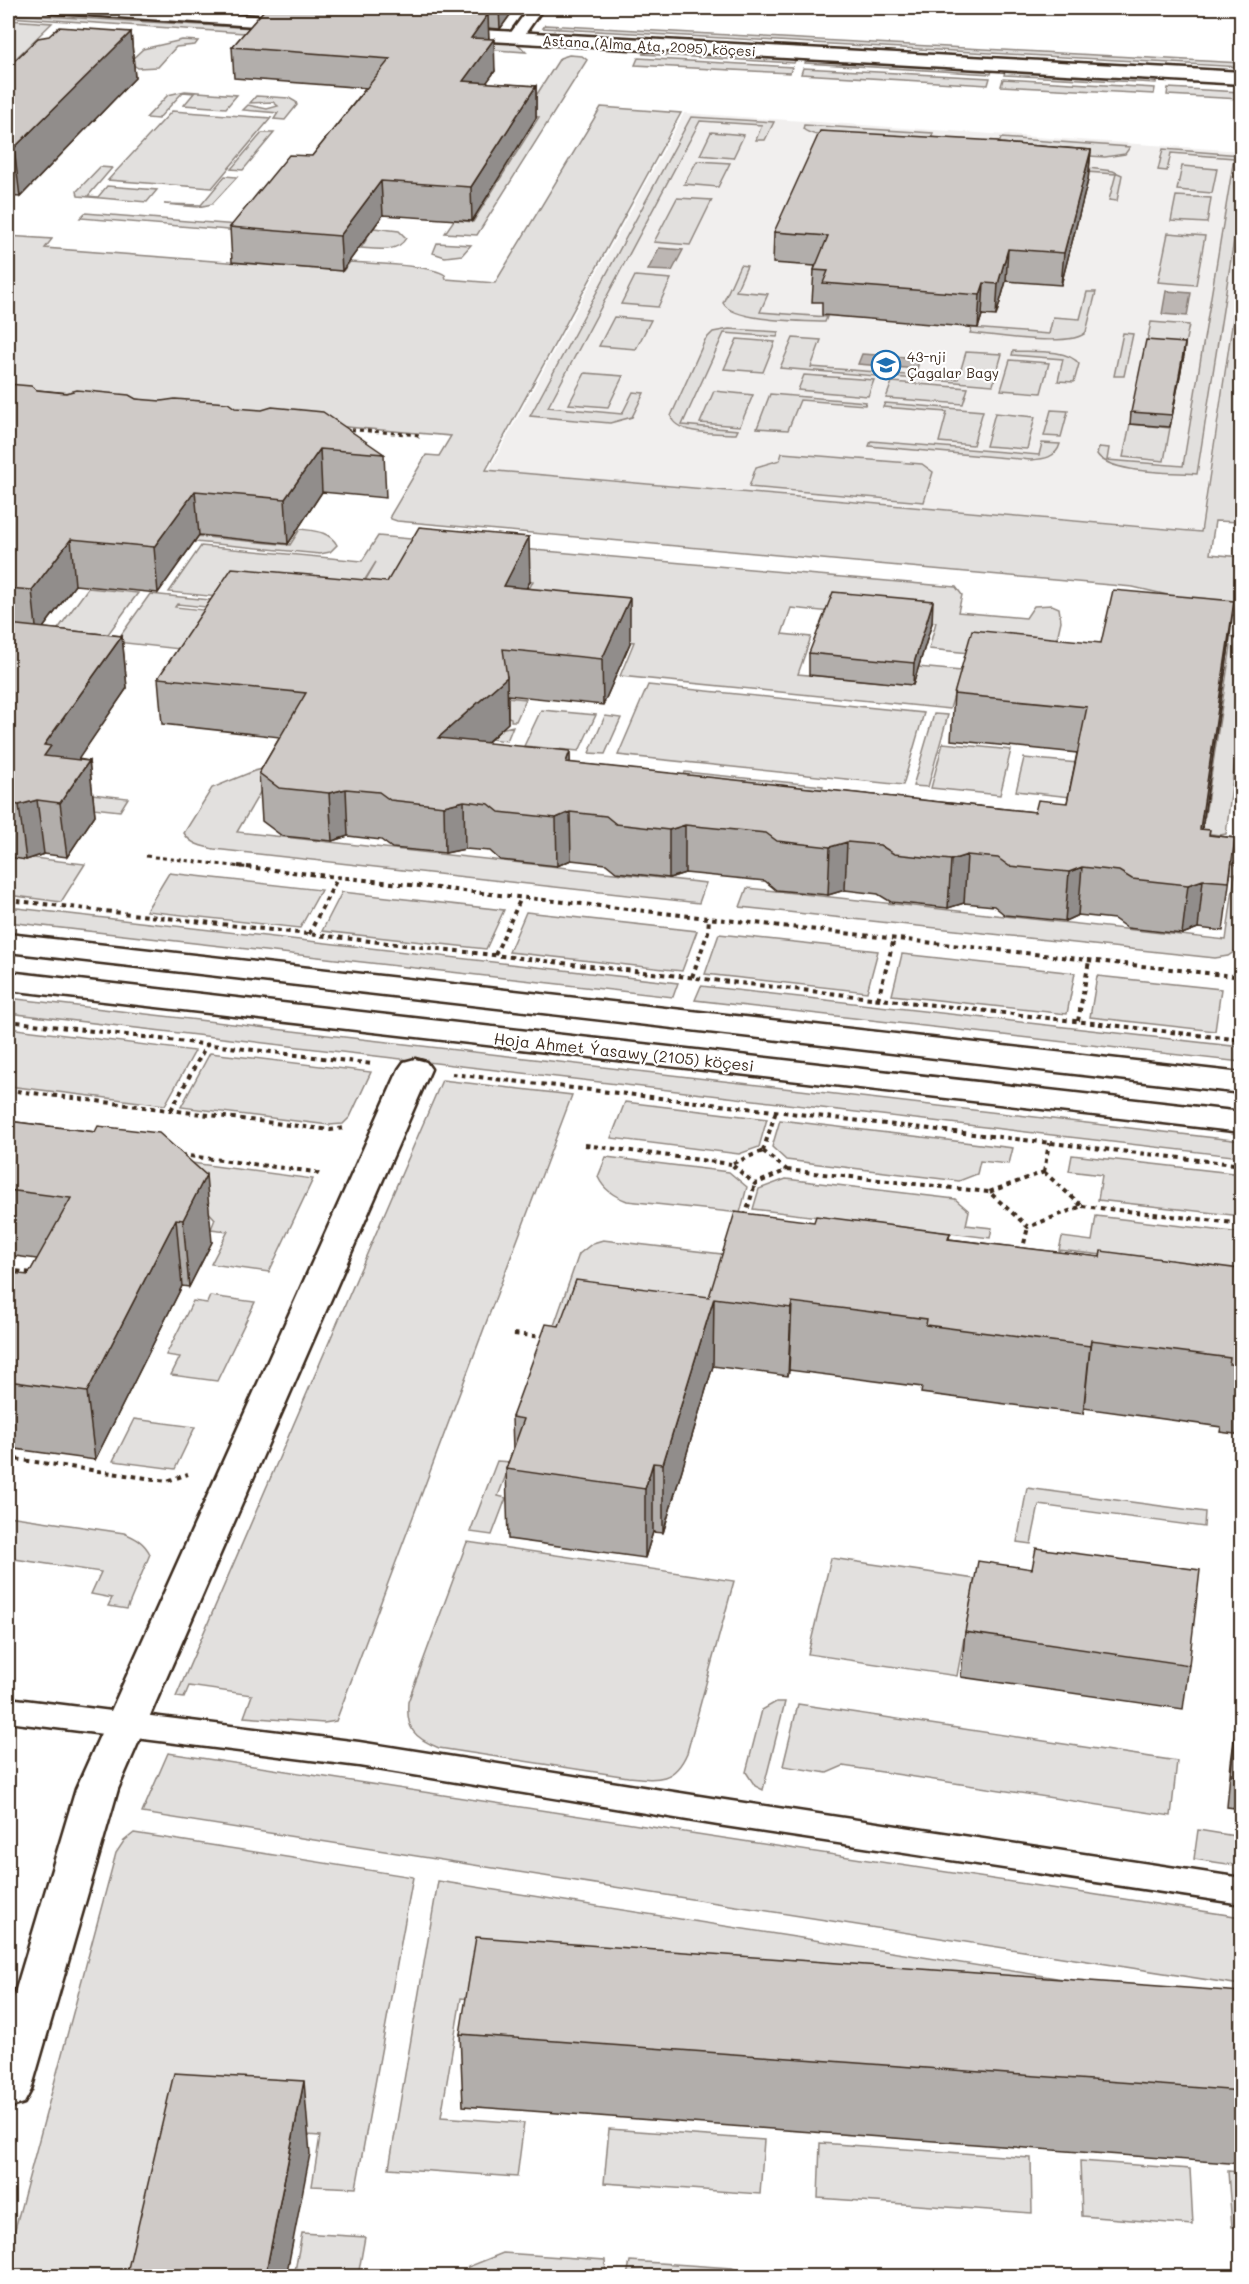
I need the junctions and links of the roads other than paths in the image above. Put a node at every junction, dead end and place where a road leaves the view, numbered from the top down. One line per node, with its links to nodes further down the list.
1 (56, 8): 3 (street)
2 (536, 8): 5 (lane)
3 (315, 25)
4 (421, 32): 5 (street, Astana (Alma Ata, 2095) köçesi)
5 (515, 38): 6 (street, Astana (Alma Ata, 2095) köçesi)
6 (1242, 78)
7 (8, 943): 10 (street)
8 (8, 981): 11 (street, Hoja Ahmet Ýasawy (2105) köçesi)
9 (415, 1069): 13 (street)
10 (1242, 1083)
11 (1242, 1122)
12 (8, 1710): 13 (lane)
13 (124, 1726): 14 (lane); 15 (street)
14 (1242, 1891)
15 (8, 2090)

